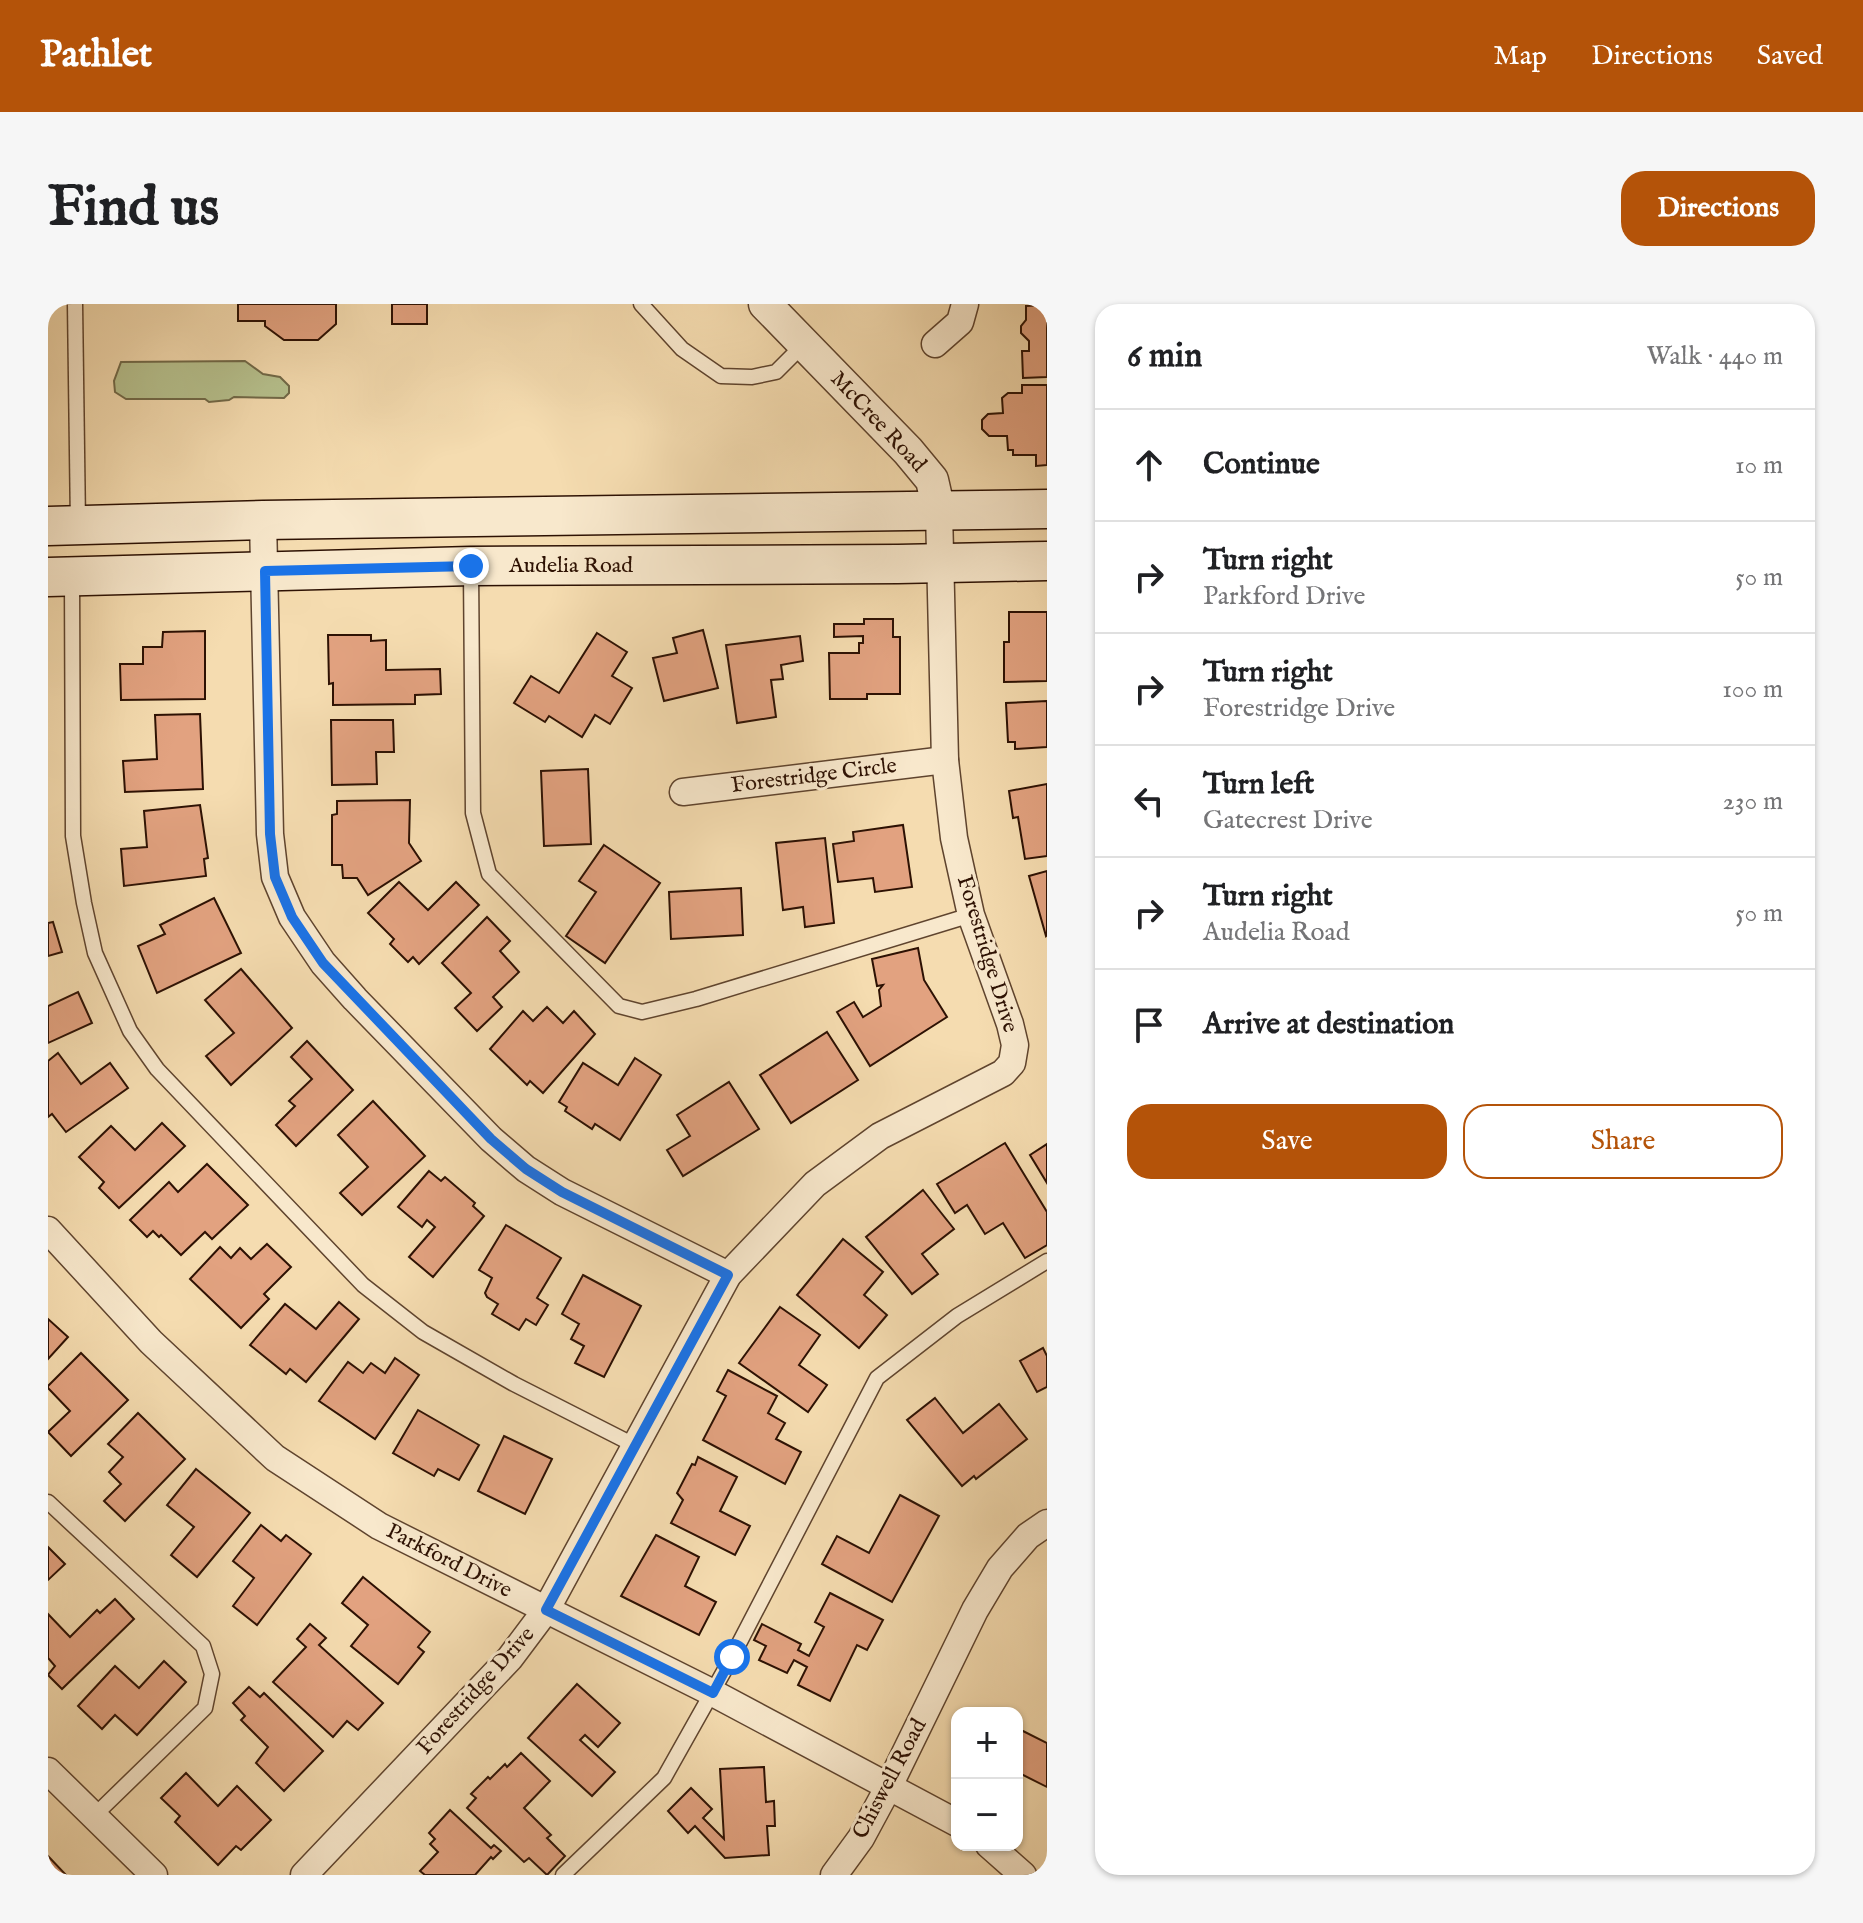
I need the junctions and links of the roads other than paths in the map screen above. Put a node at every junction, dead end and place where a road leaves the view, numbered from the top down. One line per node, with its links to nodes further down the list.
1 (75, 304): 10 (lane)
2 (641, 304): 5 (lane)
3 (765, 304): 5 (street, McCree Road)
4 (965, 304): 6 (street)
5 (805, 344): 8 (street, McCree Road)
6 (935, 344)
7 (1047, 509): 8 (main road)
8 (939, 511): 9 (main road); 12 (street, McCree Road)
9 (263, 520): 10 (main road); 14 (street)
10 (63, 526)
11 (1047, 561): 12 (main road, Audelia Road)
12 (941, 564): 13 (main road, Audelia Road); 16 (street, Forestridge Drive)
13 (471, 566): 14 (main road, Audelia Road); 18 (lane)
14 (265, 571): 15 (main road, Audelia Road); 21 (street)
15 (60, 577): 22 (lane)
16 (945, 760): 17 (street, Forestridge Circle); 18 (street, Forestridge Drive)
17 (683, 792)
18 (971, 915): 21 (street, Forestridge Drive)
19 (48, 1230): 25 (street, Parkford Drive)
20 (1047, 1261): 26 (lane)
21 (728, 1275): 22 (street, Forestridge Drive)
22 (636, 1446): 25 (street, Forestridge Drive)
23 (48, 1502): 29 (lane)
24 (1047, 1523): 28 (street, Chiswell Road)
25 (546, 1610): 26 (street, Parkford Drive); 33 (street, Forestridge Drive)
26 (713, 1693): 28 (street, Parkford Drive); 34 (lane)
27 (48, 1771): 29 (street)
28 (889, 1786): 30 (street, Parkford Drive); 35 (street, Chiswell Road)
29 (94, 1816): 32 (street)
30 (951, 1820)
31 (996, 1851): 36 (street)
32 (154, 1875)
33 (304, 1875)
34 (563, 1875)
35 (834, 1875)
36 (1023, 1875)

